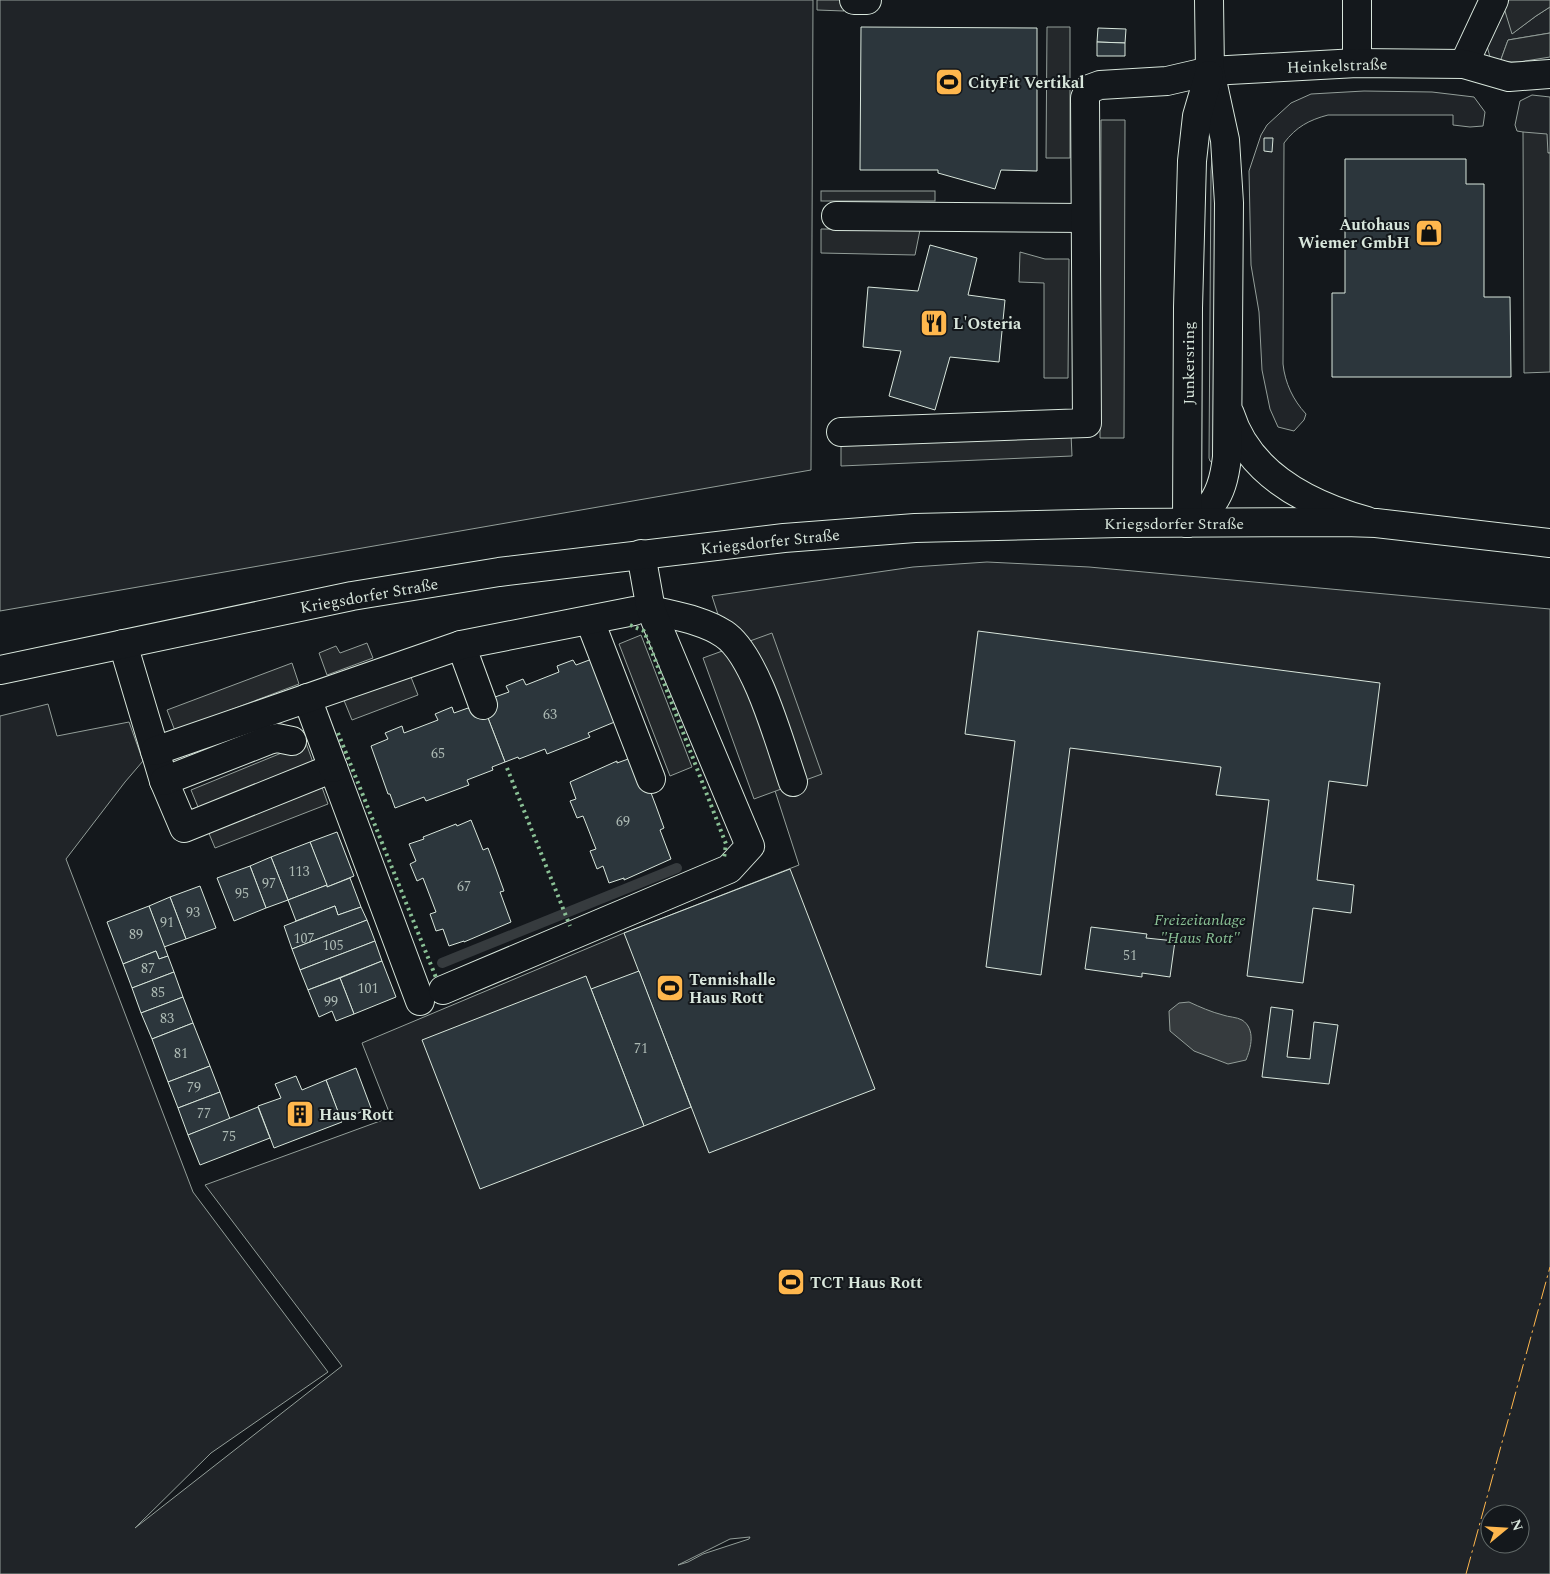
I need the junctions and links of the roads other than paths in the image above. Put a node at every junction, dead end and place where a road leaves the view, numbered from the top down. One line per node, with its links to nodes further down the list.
1 (854, 0): 2 (street)
2 (867, 0)
3 (1209, 0): 8 (street, Junkersring)
4 (1357, 0): 6 (street)
5 (1494, 0): 7 (street)
6 (1357, 63): 7 (street, Heinkelstraße); 8 (street, Heinkelstraße)
7 (1464, 64): 9 (street, Heinkelstraße)
8 (1210, 71): 11 (street, Heinkelstraße); 12 (street, Junkersring); 14 (street, Junkersring)
9 (1550, 74)
10 (836, 216): 11 (street)
11 (1085, 218): 13 (street)
12 (1227, 404): 14 (street, Junkersring); 15 (street, Junkersring)
13 (841, 432)
14 (1187, 523): 15 (street, Kriegsdorfer Straße); 17 (street, Kriegsdorfer Straße)
15 (1376, 523): 16 (street, Kriegsdorfer Straße)
16 (1550, 543)
17 (641, 554): 18 (street); 20 (street, Kriegsdorfer Straße)
18 (642, 611): 19 (street); 27 (street); 30 (street)
19 (590, 620): 21 (street); 28 (street)
20 (124, 644): 22 (street, Kriegsdorfer Straße); 26 (street)
21 (461, 645): 23 (street); 24 (street)
22 (0, 670)
23 (307, 698): 26 (street); 27 (street)
24 (483, 705)
25 (292, 741): 29 (street)
26 (155, 751): 29 (street)
27 (334, 768): 29 (street)
28 (652, 779)
29 (164, 781)
30 (793, 782)

